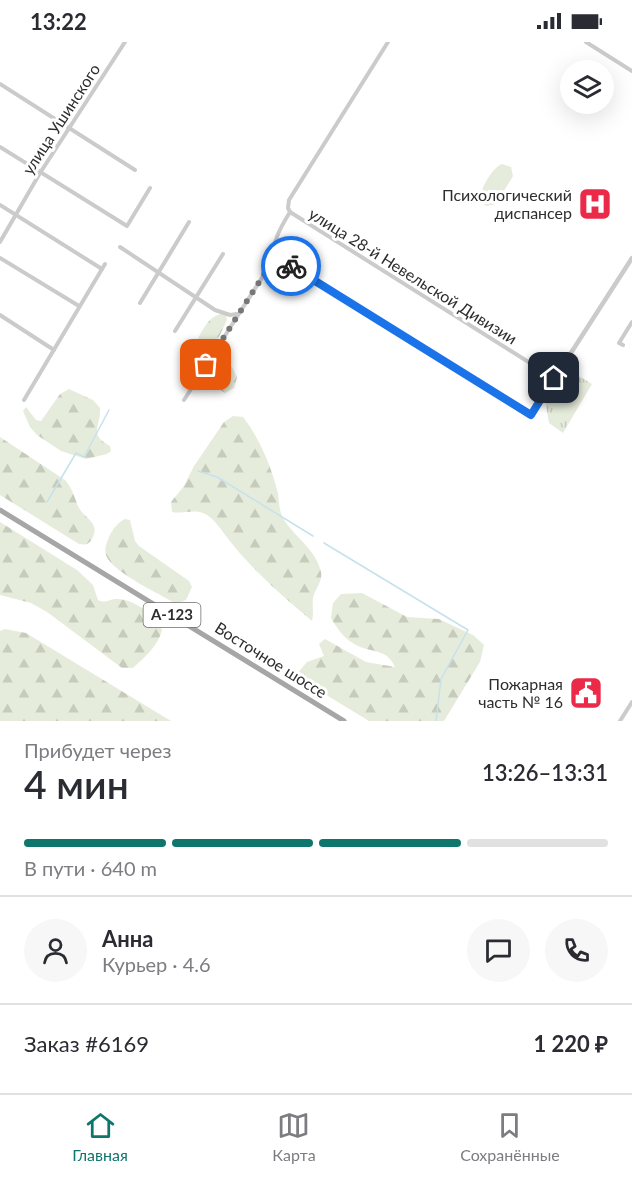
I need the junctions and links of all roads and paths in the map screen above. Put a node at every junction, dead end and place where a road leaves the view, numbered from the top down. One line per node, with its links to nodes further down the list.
1 (125, 42): 6 (street, улица Ушинского)
2 (388, 42): 12 (street)
3 (586, 42): 4 (street)
4 (632, 71)
5 (0, 84): 6 (street)
6 (69, 128): 8 (street); 9 (street, улица Ушинского)
7 (0, 147): 9 (street)
8 (135, 170)
9 (40, 173): 10 (street); 13 (street, улица Ушинского)
10 (150, 188)
11 (0, 205): 13 (street)
12 (290, 212): 20 (street); 31 (street, улица 28-й Невельской Дивизии)
13 (15, 214): 15 (street, улица Ушинского); 24 (street)
14 (189, 222): 21 (street)
15 (0, 242)
16 (120, 247): 21 (street)
17 (223, 254): 22 (street)
18 (0, 258): 24 (street)
19 (632, 258): 31 (street)
20 (272, 262): 25 (street); 34 (street)
21 (160, 272): 22 (street); 23 (street)
22 (197, 297): 25 (street); 28 (street)
23 (140, 303)
24 (79, 306): 30 (street)
25 (238, 314): 33 (street)
26 (0, 315): 30 (street)
27 (632, 322): 29 (street)
28 (176, 331)
29 (623, 345)
30 (54, 350): 32 (street)
31 (554, 378): 34 (street)
32 (24, 400)
33 (184, 400)
34 (531, 415)
35 (0, 510): 37 (main road, Восточное шоссе / А-123)
36 (632, 702): 38 (street)
37 (344, 721)
38 (620, 721)

